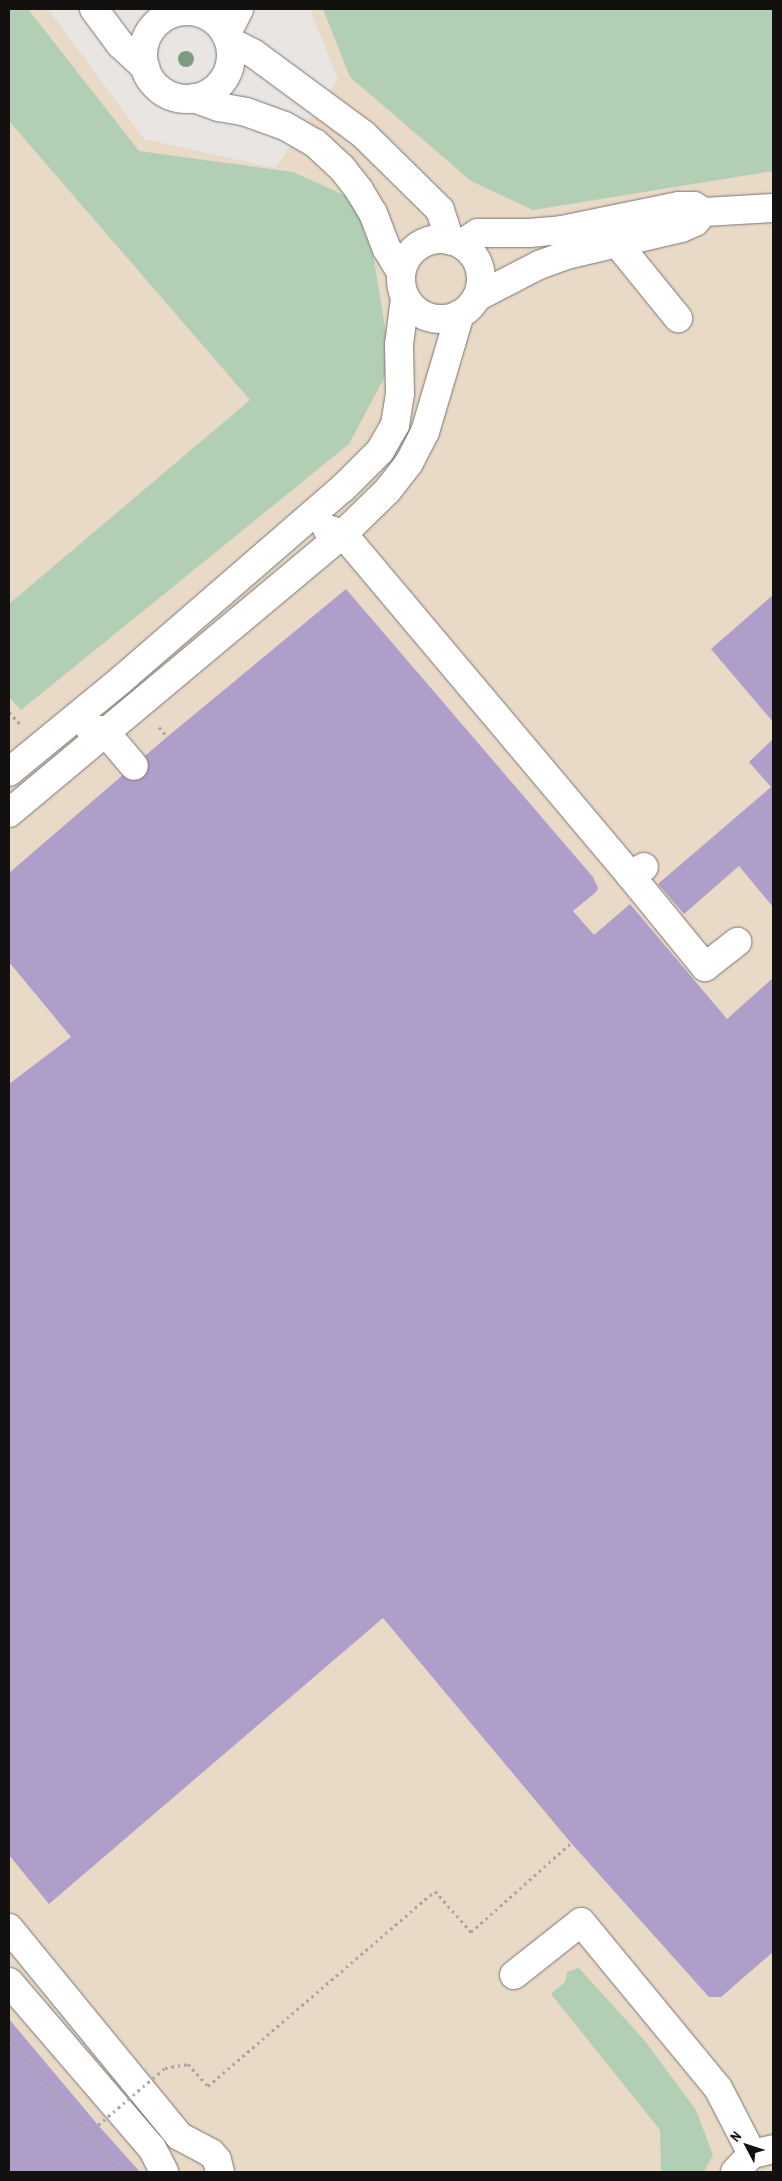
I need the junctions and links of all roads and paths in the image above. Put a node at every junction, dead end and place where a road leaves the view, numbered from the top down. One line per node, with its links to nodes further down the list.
1 (94, 9): 5 (lane)
2 (239, 9): 4 (lane)
3 (184, 10): 4 (lane); 5 (lane)
4 (228, 38): 6 (lane); 9 (lane)
5 (146, 68): 6 (lane)
6 (194, 98): 11 (lane)
7 (773, 208): 8 (lane)
8 (704, 212): 9 (lane); 10 (lane)
9 (455, 242): 11 (lane); 12 (lane)
10 (616, 243): 12 (lane); 13 (lane)
11 (403, 285): 12 (lane); 14 (lane)
12 (468, 305): 16 (lane)
13 (678, 318)
14 (343, 488): 15 (lane); 16 (lane)
15 (302, 522): 16 (lane); 20 (lane)
16 (343, 534): 18 (lane); 24 (lane)
17 (155, 722): 19 (path)
18 (106, 733): 20 (lane); 21 (lane); 23 (lane)
19 (167, 737)
20 (50, 738): 22 (lane)
21 (134, 766)
22 (9, 772)
23 (9, 813)
24 (737, 942)
25 (571, 1843): 30 (path, bridge)
26 (9, 1928): 31 (lane)
27 (514, 1975): 32 (lane)
28 (9, 1982): 35 (lane)
29 (9, 2038): 34 (path)
30 (98, 2125)
31 (205, 2142): 33 (lane); 35 (lane)
32 (754, 2158)
33 (225, 2165)
34 (122, 2172)
35 (164, 2172)

